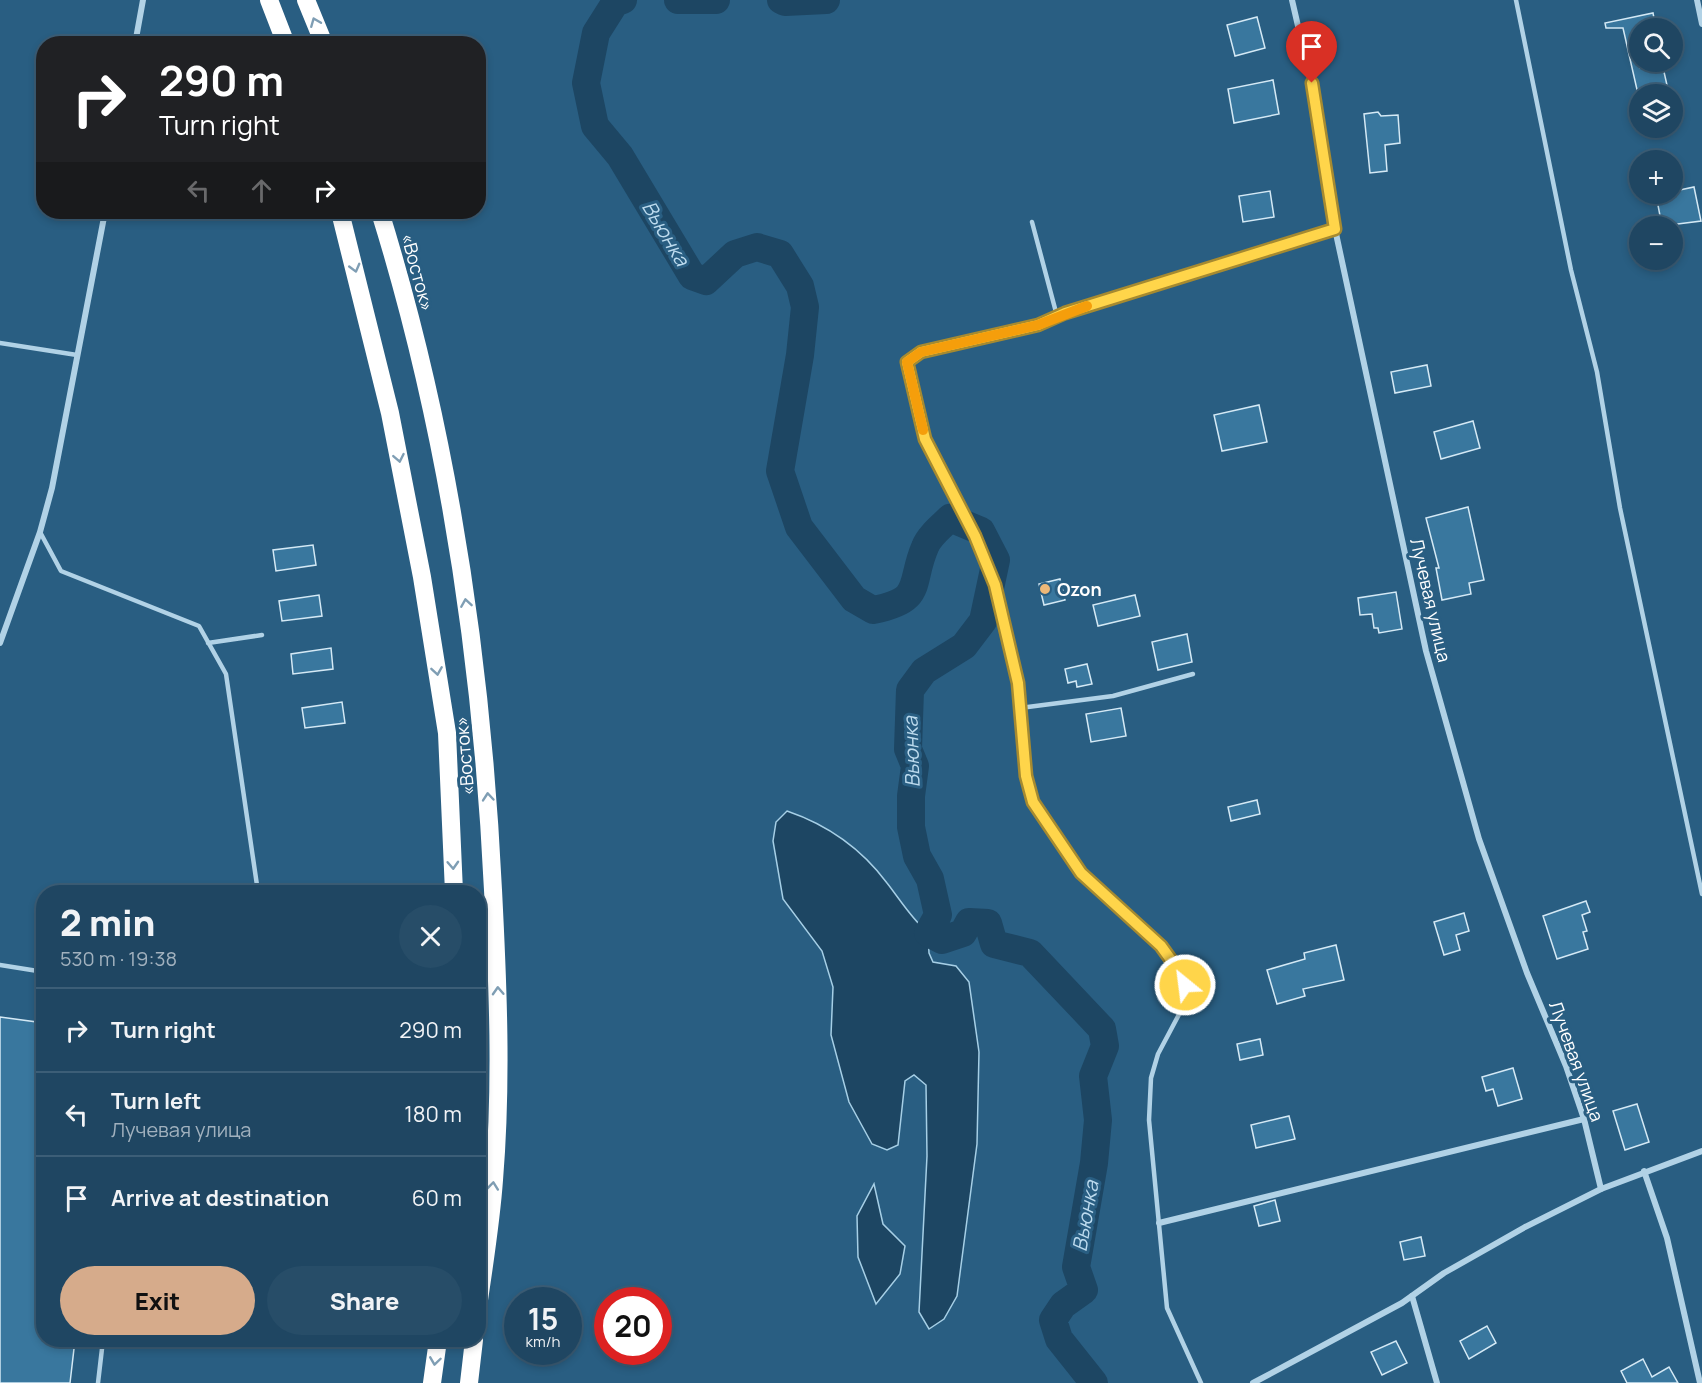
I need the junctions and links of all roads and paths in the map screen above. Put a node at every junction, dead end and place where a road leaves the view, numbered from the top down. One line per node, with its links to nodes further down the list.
1 (143, 0): 8 (street)
2 (269, 0): 9 (highway)
3 (306, 0): 10 (highway, one-way to 3)
4 (1292, 0): 15 (street, Лучевая улица)
5 (1516, 0): 27 (lane)
6 (1697, 0): 7 (street)
7 (1702, 24)
8 (136, 36)
9 (283, 36)
10 (321, 36)
11 (104, 219): 18 (street)
12 (342, 219): 26 (highway, «Восток», one-way to 26)
13 (382, 219): 35 (highway, «Восток», one-way to 13)
14 (1032, 222): 16 (lane)
15 (1335, 229): 16 (lane); 30 (street, Лучевая улица)
16 (1057, 316): 24 (lane)
17 (0, 343): 18 (lane)
18 (77, 355): 19 (street)
19 (40, 532): 21 (street); 22 (lane)
20 (262, 635): 22 (lane)
21 (0, 643)
22 (208, 643): 25 (lane)
23 (1193, 674): 24 (lane)
24 (1020, 708): 34 (lane)
25 (257, 885)
26 (454, 885)
27 (1702, 894)
28 (0, 965): 29 (lane)
29 (36, 971)
30 (1584, 1119): 33 (street, Лучевая улица); 34 (street)
31 (1702, 1151): 32 (street)
32 (1644, 1171): 33 (street); 46 (street)
33 (1601, 1190): 36 (street)
34 (1159, 1223): 43 (lane)
35 (486, 1244)
36 (1412, 1296): 44 (street); 45 (street)
37 (102, 1347): 40 (lane)
38 (437, 1347): 41 (highway, one-way to 41)
39 (473, 1347): 42 (highway)
40 (98, 1383)
41 (432, 1383)
42 (469, 1383)
43 (1201, 1383)
44 (1253, 1383)
45 (1437, 1383)
46 (1700, 1383)

